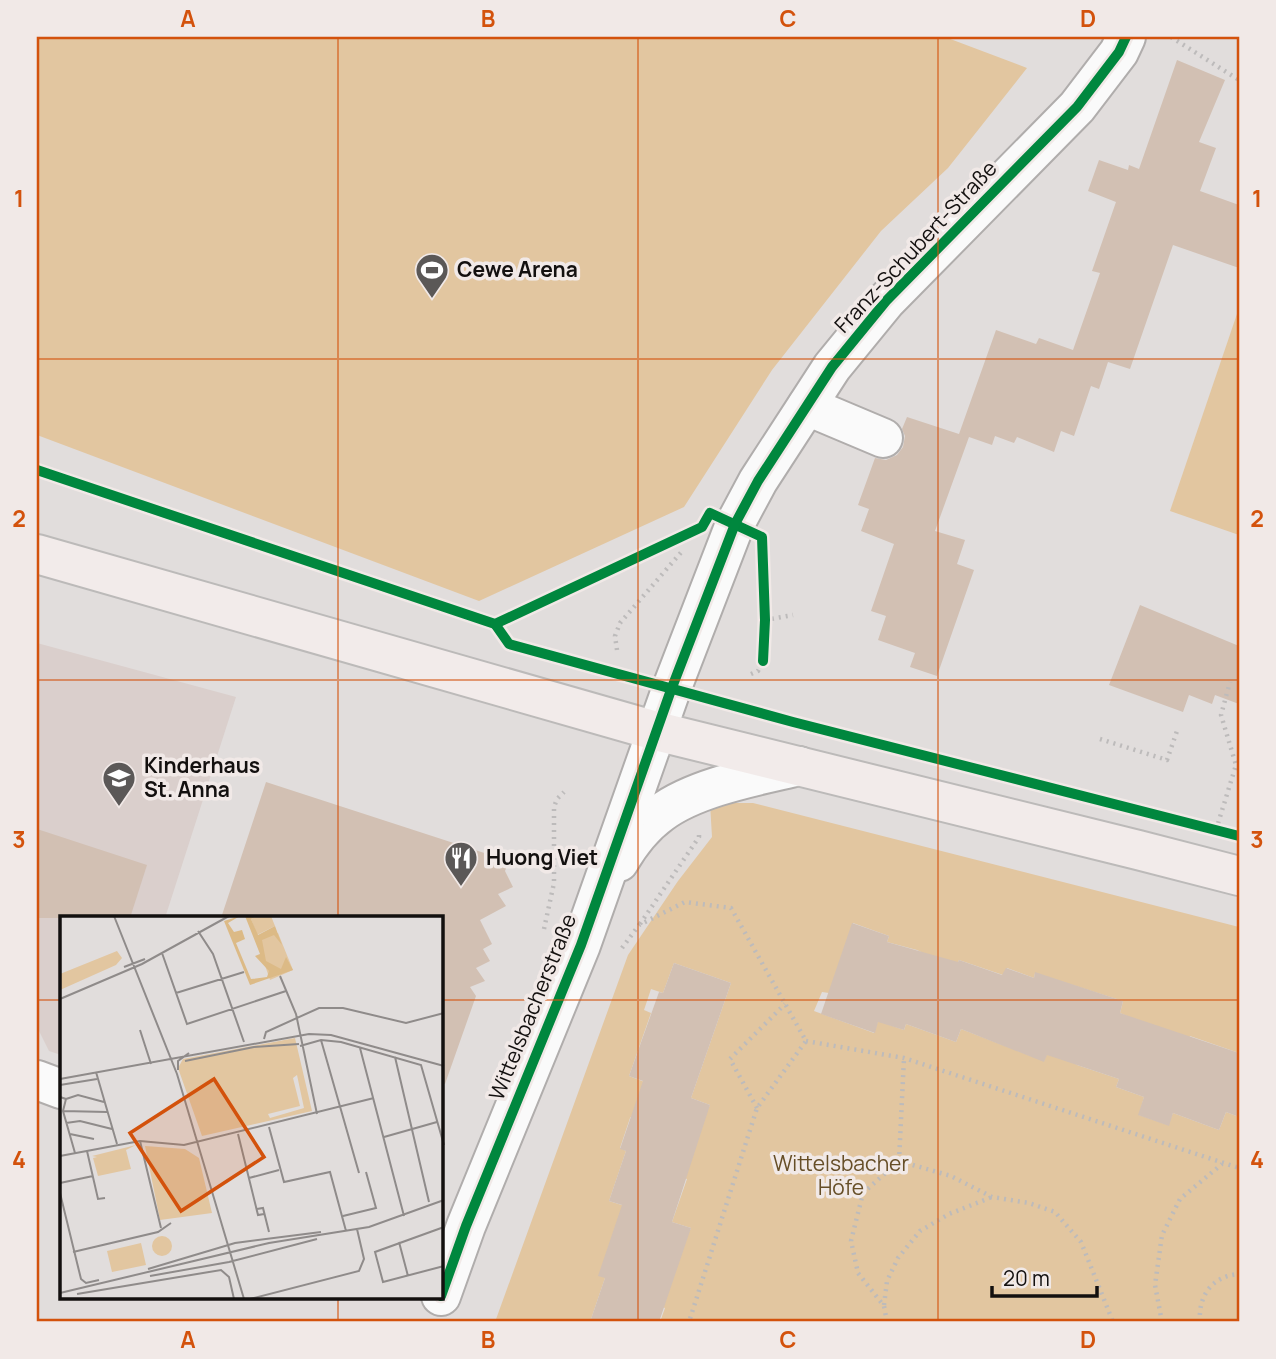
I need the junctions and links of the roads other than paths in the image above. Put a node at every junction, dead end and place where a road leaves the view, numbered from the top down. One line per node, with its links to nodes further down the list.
1 (1111, 42): 2 (street, Franz-Schubert-Straße)
2 (807, 405): 3 (street); 5 (street, Franz-Schubert-Straße)
3 (883, 438)
4 (37, 554): 5 (main road)
5 (656, 730): 6 (main road); 8 (street, Wittelsbacherstraße)
6 (799, 766): 7 (main road); 8 (street, Wittelsbacherstraße)
7 (1239, 876)
8 (598, 893): 11 (street, Wittelsbacherstraße)
9 (37, 1080): 10 (street)
10 (60, 1088)
11 (454, 1221): 12 (street, Wittelsbacherstraße)
12 (443, 1285)
13 (440, 1300): 14 (street, Wittelsbacherstraße)
14 (431, 1322)

